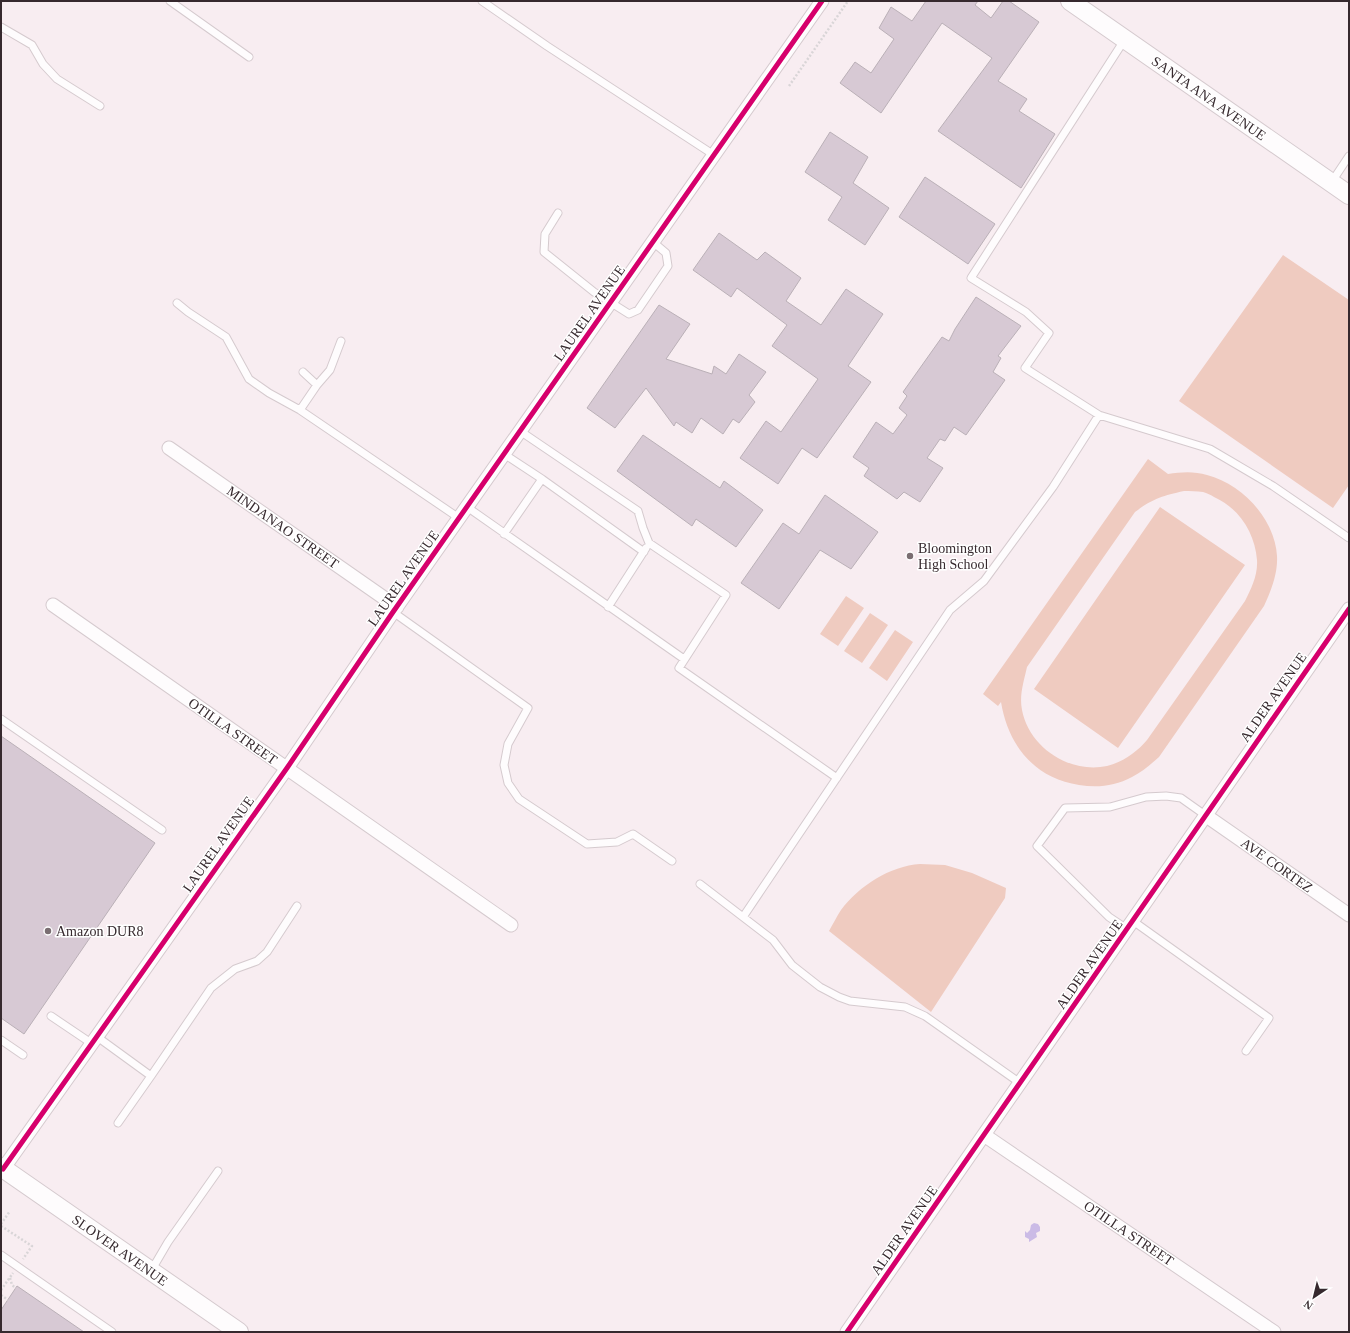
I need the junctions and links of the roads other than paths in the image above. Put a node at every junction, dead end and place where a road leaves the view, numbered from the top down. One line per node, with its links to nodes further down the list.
1 (170, 1): 7 (lane)
2 (482, 1): 9 (lane)
3 (822, 1): 9 (street, LAUREL AVENUE)
4 (1070, 1): 6 (street, SANTA ANA AVENUE)
5 (1, 27): 8 (lane)
6 (1125, 39): 11 (street, SANTA ANA AVENUE); 21 (lane)
7 (248, 57)
8 (100, 106)
9 (714, 155): 14 (street, LAUREL AVENUE)
10 (1349, 156): 11 (lane)
11 (1331, 183): 12 (street, SANTA ANA AVENUE)
12 (1349, 195)
13 (558, 213): 15 (lane)
14 (653, 242): 15 (street, LAUREL AVENUE); 15 (lane)
15 (611, 302): 22 (street, LAUREL AVENUE)
16 (178, 303): 20 (lane)
17 (342, 341): 19 (lane)
18 (303, 372): 19 (lane)
19 (317, 385): 20 (lane)
20 (300, 410): 27 (lane)
21 (1099, 415): 29 (lane); 39 (lane)
22 (520, 431): 24 (street, LAUREL AVENUE); 30 (lane)
23 (169, 448): 34 (street, MINDANAO STREET)
24 (504, 454): 25 (lane); 26 (street, LAUREL AVENUE)
25 (542, 479): 28 (lane); 31 (lane)
26 (467, 508): 27 (street, LAUREL AVENUE); 28 (lane)
27 (459, 518): 34 (street, LAUREL AVENUE)
28 (504, 534): 33 (lane)
29 (1349, 538)
30 (649, 543): 31 (lane); 36 (lane)
31 (644, 552): 33 (lane)
32 (53, 605): 38 (street, OTILLA STREET)
33 (608, 607): 36 (lane)
34 (395, 609): 38 (street, LAUREL AVENUE); 42 (lane)
35 (1349, 609): 40 (street, ALDER AVENUE)
36 (684, 659): 39 (lane)
37 (1, 719): 41 (lane)
38 (286, 768): 47 (street, OTILLA STREET); 50 (street, LAUREL AVENUE)
39 (837, 778): 46 (lane)
40 (1205, 815): 45 (street, AVE CORTEZ); 48 (street, ALDER AVENUE); 48 (lane)
41 (162, 830)
42 (672, 861)
43 (700, 884): 46 (lane)
44 (297, 906): 54 (lane)
45 (1349, 915)
46 (743, 917): 55 (lane)
47 (511, 925)
48 (1130, 925): 52 (lane); 55 (street, ALDER AVENUE)
49 (51, 1016): 50 (lane)
50 (94, 1039): 54 (lane); 58 (street, LAUREL AVENUE)
51 (1, 1040): 53 (lane)
52 (1246, 1051)
53 (23, 1055)
54 (152, 1076): 56 (lane)
55 (1020, 1083): 57 (street, ALDER AVENUE)
56 (118, 1123)
57 (984, 1135): 64 (street, ALDER AVENUE); 65 (street, OTILLA STREET)
58 (2, 1169): 61 (street, SLOVER AVENUE)
59 (218, 1171): 61 (lane)
60 (1, 1254): 62 (lane)
61 (150, 1271): 63 (street, SLOVER AVENUE)
62 (112, 1332)
63 (239, 1332)
64 (848, 1332)
65 (1274, 1332)

